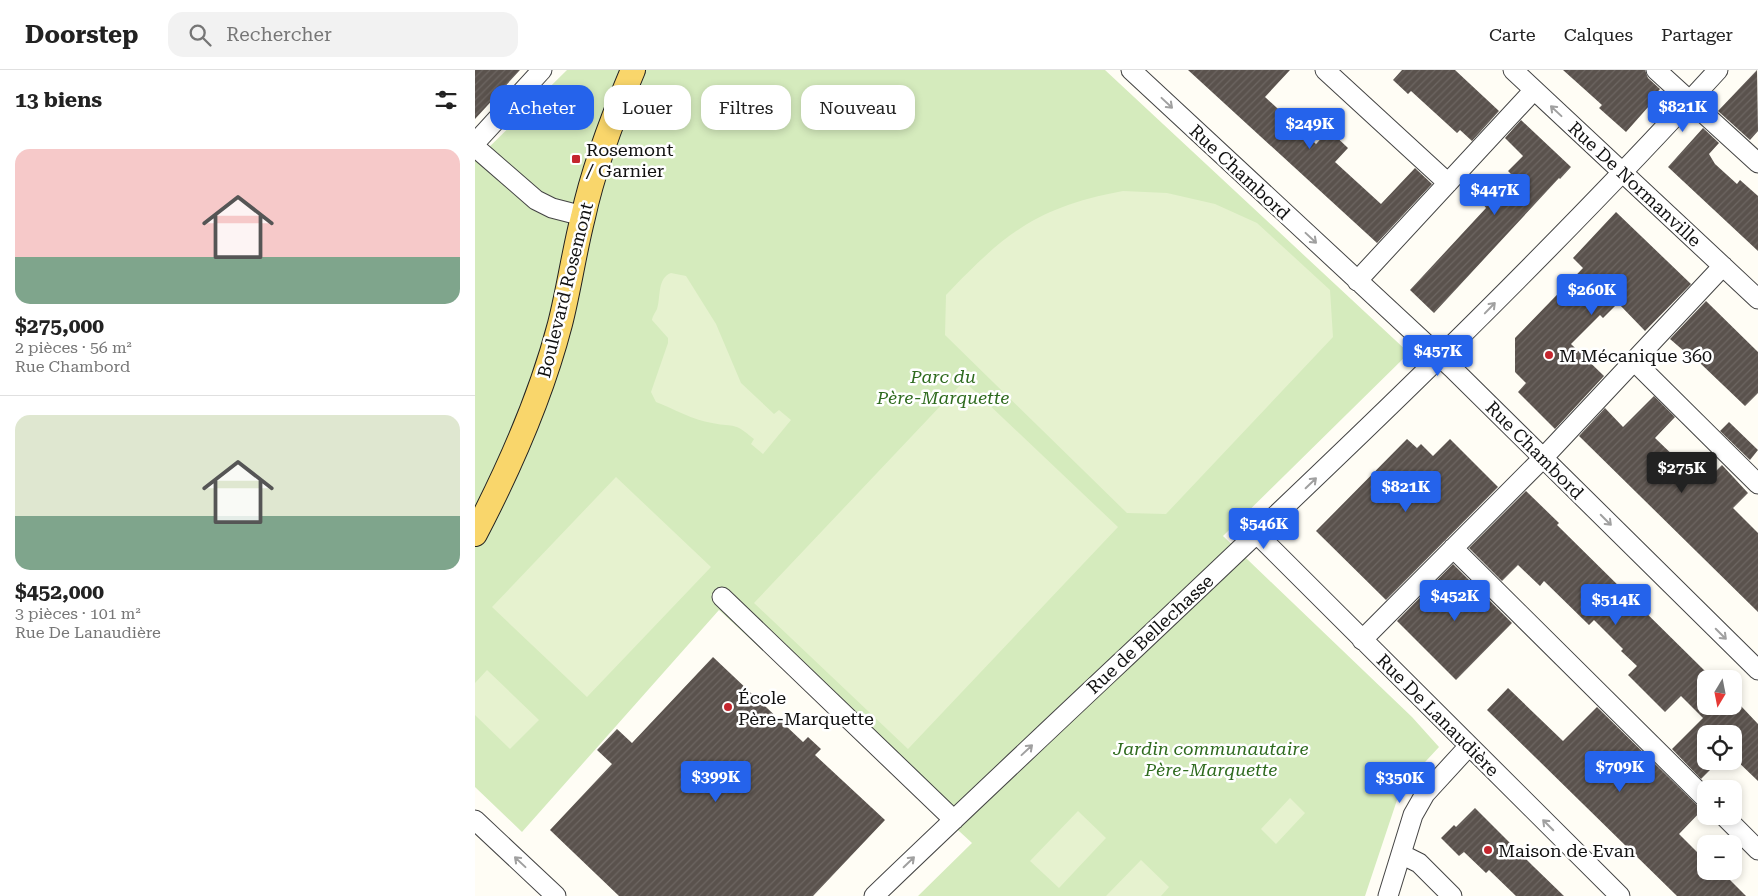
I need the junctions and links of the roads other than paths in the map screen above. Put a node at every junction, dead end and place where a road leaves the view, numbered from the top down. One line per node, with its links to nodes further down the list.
1 (542, 70): 10 (street)
2 (633, 70): 15 (main road, Boulevard Rosemont)
3 (1131, 70): 17 (street, Rue Chambord, one-way to 17)
4 (1325, 70): 14 (street)
5 (1513, 70): 8 (street, Rue De Normanville)
6 (1656, 70): 9 (street)
7 (1718, 70): 9 (street, Rue de Bellechasse)
8 (1534, 90): 13 (street, Rue De Normanville, one-way to 8); 14 (street)
9 (1690, 101): 12 (street); 13 (street, Rue de Bellechasse)
10 (475, 143)
11 (475, 147): 15 (street)
12 (1758, 163)
13 (1623, 173): 16 (street, Rue De Normanville); 19 (street, Rue de Bellechasse, one-way to 13)
14 (1448, 183): 17 (street)
15 (583, 216): 23 (main road, Boulevard Rosemont)
16 (1723, 266): 18 (street, Rue De Normanville); 20 (street)
17 (1357, 282): 19 (street, Rue Chambord)
18 (1758, 299)
19 (1441, 358): 21 (street, Rue Chambord); 24 (street, Rue de Bellechasse, one-way to 19)
20 (1634, 361): 21 (street); 22 (street)
21 (1543, 458): 25 (street); 28 (street, Rue Chambord, one-way to 28)
22 (1758, 484)
23 (475, 534)
24 (1257, 534): 27 (street, Rue De Lanaudière); 32 (street, Rue de Bellechasse, one-way to 24)
25 (1453, 548): 27 (street); 30 (street)
26 (722, 597): 32 (street)
27 (1362, 640): 29 (street, Rue De Lanaudière)
28 (1758, 670)
29 (1469, 746): 35 (street); 40 (street, Rue De Lanaudière, one-way to 29)
30 (1697, 790)
31 (475, 820): 36 (street, one-way to 31)
32 (954, 820): 37 (street, Rue de Bellechasse, one-way to 32)
33 (1733, 825): 34 (street)
34 (1758, 850)
35 (1401, 854): 38 (street); 39 (street)
36 (556, 896)
37 (874, 896)
38 (1388, 896)
39 (1452, 896)
40 (1620, 896)

